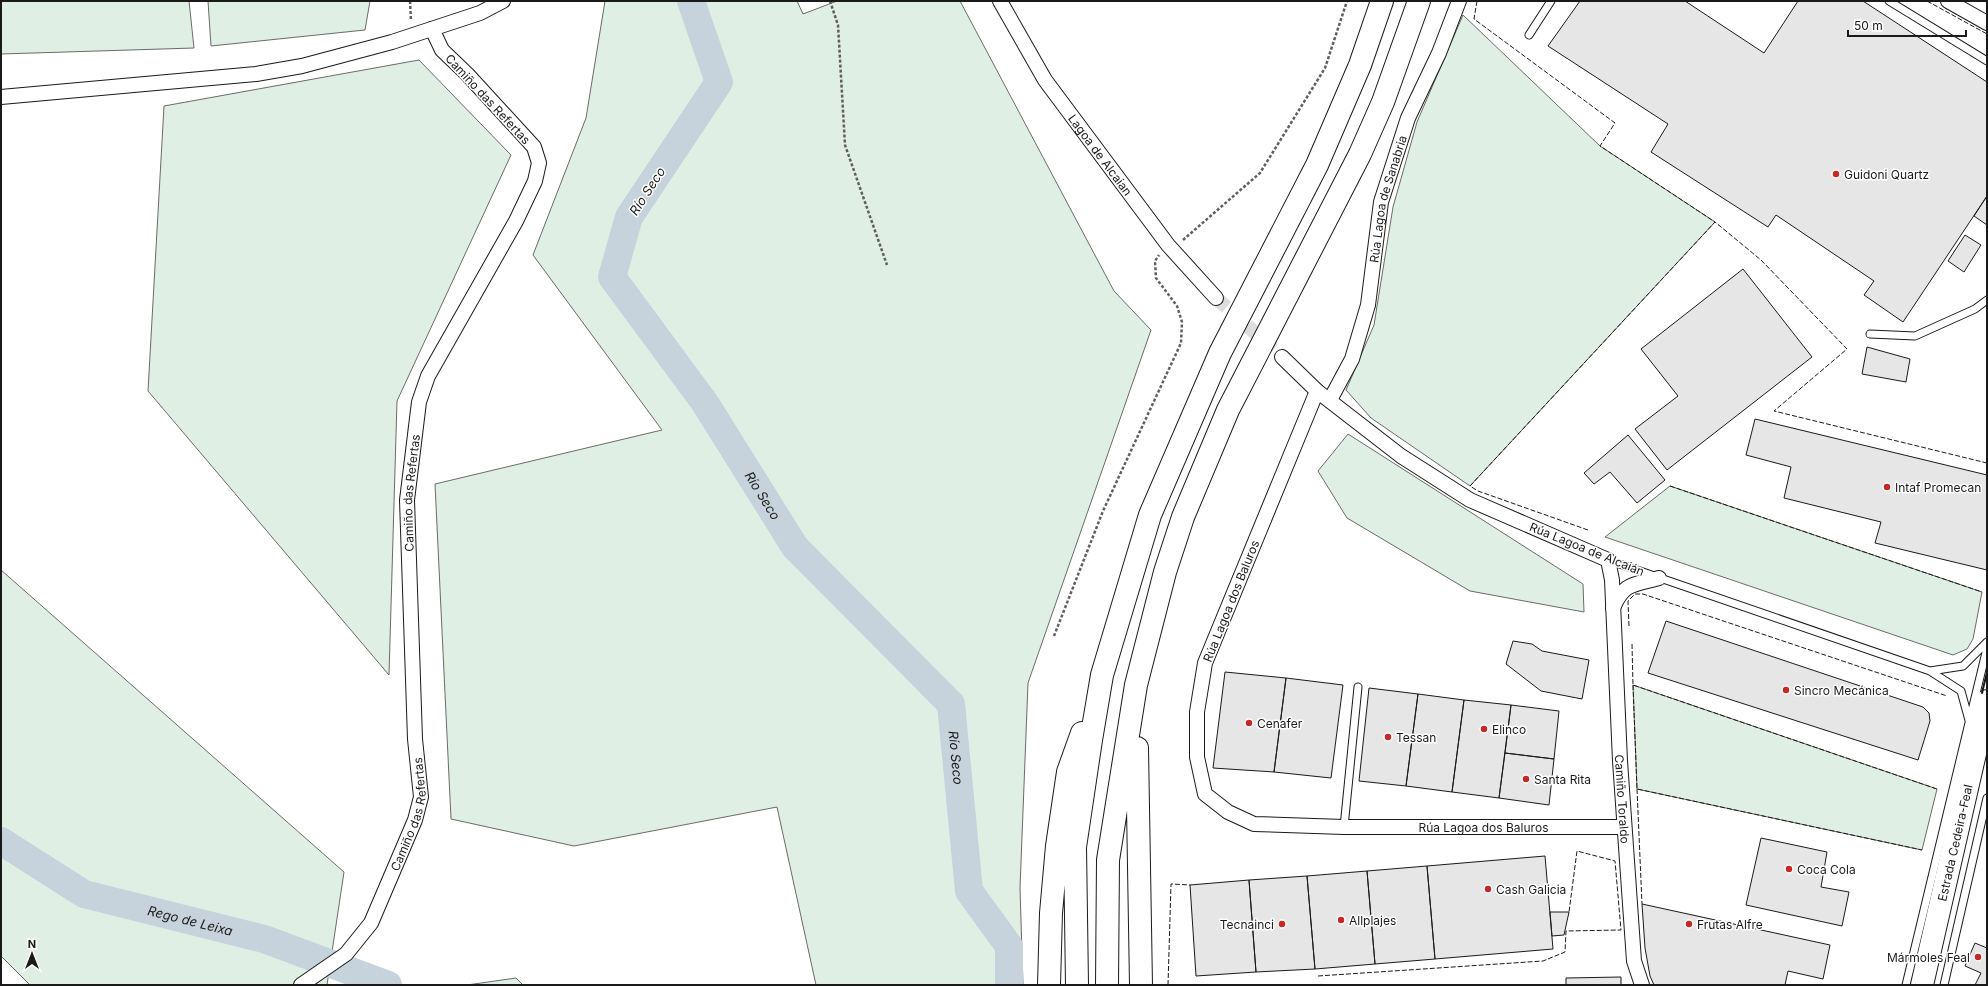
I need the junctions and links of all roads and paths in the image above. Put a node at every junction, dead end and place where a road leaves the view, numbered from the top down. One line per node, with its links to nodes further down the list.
1 (410, 1): 15 (path)
2 (503, 1): 13 (street)
3 (830, 1): 19 (path)
4 (1000, 1): 18 (street, Lagoa de Alcaian)
5 (1347, 1): 18 (path)
6 (1382, 1): 33 (main road)
7 (1419, 1): 34 (main road)
8 (1459, 1): 25 (street, Rúa Lagoa de Sanabria)
9 (1551, 1): 14 (lane)
10 (1889, 1): 16 (lane)
11 (1948, 1): 12 (street)
12 (1987, 23)
13 (432, 29): 15 (street); 42 (street, Camiño das Refertas)
14 (1529, 35)
15 (411, 36): 17 (street)
16 (1987, 61)
17 (1, 97)
18 (1170, 247): 20 (street, Lagoa de Alcaian); 29 (path)
19 (888, 265)
20 (1216, 298)
21 (1987, 300): 22 (lane)
22 (1870, 334)
23 (1282, 357): 24 (street, Rúa Lagoa de Alcaián)
24 (1317, 392): 25 (street, Rúa Lagoa de Alcaián); 40 (street, Rúa Lagoa dos Baluros)
25 (1330, 400): 26 (street, Rúa Lagoa de Alcaián)
26 (1608, 560): 27 (lane, Rúa Lagoa de Alcaián); 28 (street, Camiño Toraldo)
27 (1660, 578): 28 (street); 32 (lane, Rúa Lagoa de Alcaián)
28 (1612, 610): 41 (street, Camiño Toraldo)
29 (1054, 636)
30 (1987, 642): 32 (lane)
31 (1987, 648): 37 (lane)
32 (1930, 671): 37 (lane)
33 (1102, 675): 43 (main road); 44 (main road)
34 (1136, 685): 45 (main road); 46 (main road)
35 (1358, 687): 40 (lane)
36 (1987, 701): 49 (main road, Estrada Cedeira-Feal)
37 (1970, 724): 48 (lane)
38 (1987, 754): 50 (main road, Estrada Cedeira-Feal)
39 (1987, 798): 51 (lane)
40 (1344, 827): 41 (street, Rúa Lagoa dos Baluros)
41 (1624, 827): 47 (street, Camiño Toraldo)
42 (302, 985)
43 (1049, 985)
44 (1077, 985)
45 (1107, 985)
46 (1141, 985)
47 (1642, 985)
48 (1906, 985)
49 (1922, 985)
50 (1936, 985)
51 (1944, 985)

